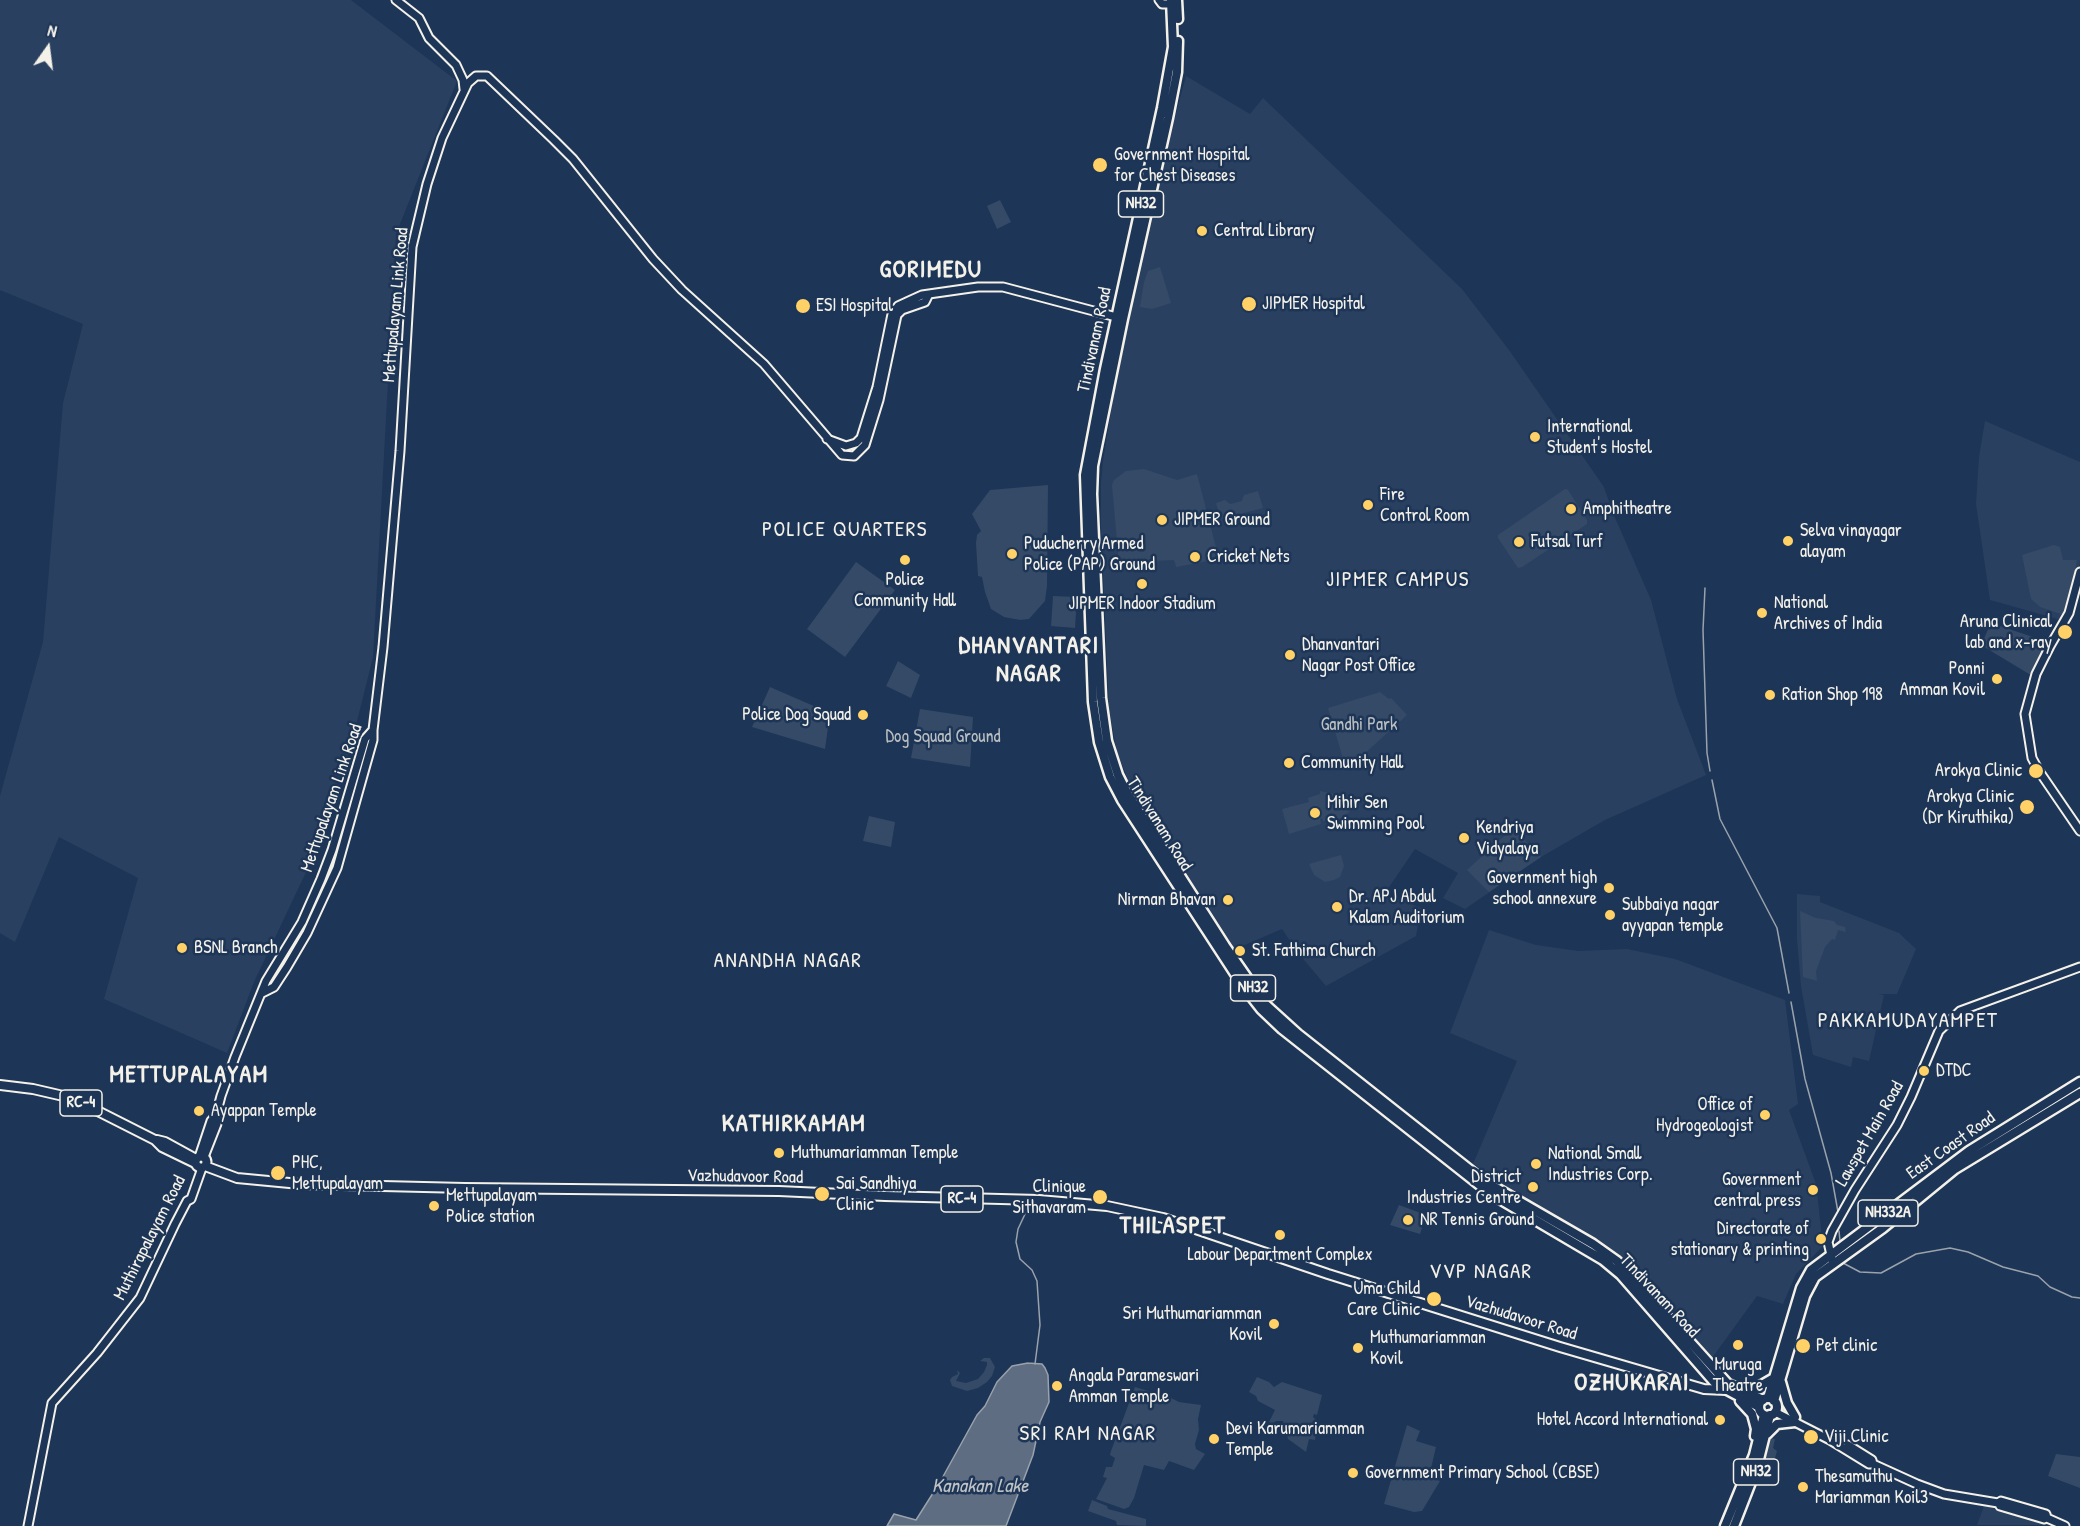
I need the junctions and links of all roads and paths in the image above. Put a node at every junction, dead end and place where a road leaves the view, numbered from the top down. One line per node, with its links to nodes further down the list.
1 (396, 0): 4 (street)
2 (1159, 0): 3 (street)
3 (1173, 1): 6 (highway, Tindivanam Road / NH32)
4 (464, 92): 7 (street, Mettupalayam Link Road); 15 (street, Mettupalayam Link Road)
5 (928, 296): 6 (street, Mettupalayam Link Road); 7 (street); 7 (street, Mettupalayam Link Road)
6 (1119, 318): 9 (highway, Tindivanam Road / NH32); 9 (highway, Tindivanam Road / NH32)
7 (827, 439)
8 (2080, 572): 10 (street)
9 (1092, 593): 19 (highway, NH32)
10 (2080, 831)
11 (2080, 967): 17 (street, Lawspet Main Road)
12 (2080, 1082): 17 (highway, East Coast Road / NH332A)
13 (0, 1085): 16 (main road, RC-4)
14 (2080, 1093): 17 (highway, East Coast Road / NH332A)
15 (216, 1114): 16 (street, Muthirapalayam Road)
16 (201, 1163): 19 (main road, Vazhudavoor Road / RC-4); 24 (street, Muthirapalayam Road)
17 (1832, 1260): 18 (highway, East Coast Road / NH332A)
18 (1777, 1378): 19 (highway); 20 (highway, East Coast Road / NH332A); 21 (highway)
19 (1730, 1389): 20 (highway, NH32); 23 (highway)
20 (1769, 1407): 21 (street); 22 (highway, NH32); 23 (highway, NH32)
21 (1795, 1419): 22 (highway); 27 (street)
22 (1766, 1435): 26 (highway, NH32)
23 (1754, 1455): 25 (highway, NH32)
24 (28, 1526)
25 (1725, 1526)
26 (1734, 1526)
27 (2065, 1526)

